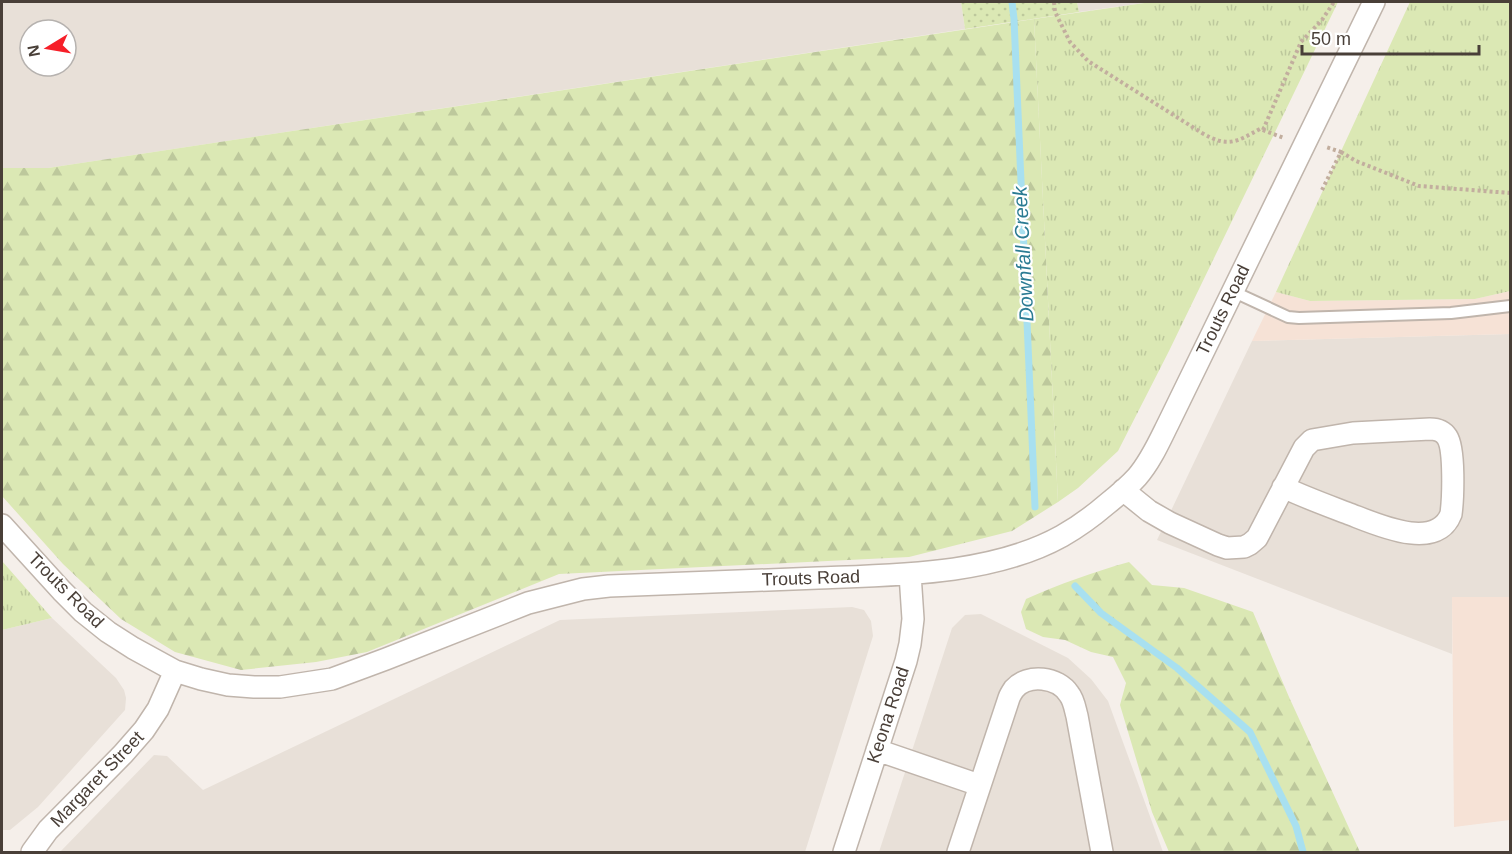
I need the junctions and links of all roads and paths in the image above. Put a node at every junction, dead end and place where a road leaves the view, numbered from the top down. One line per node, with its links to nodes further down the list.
1 (1054, 2): 4 (path)
2 (1334, 2): 4 (path)
3 (1374, 2): 10 (street, Trouts Road)
4 (1263, 130): 5 (path)
5 (1286, 139)
6 (1325, 147): 7 (path)
7 (1341, 152): 8 (path); 9 (path)
8 (1322, 190)
9 (1510, 193)
10 (1232, 291): 11 (lane); 13 (street, Trouts Road)
11 (1510, 306)
12 (1283, 487): 12 (street); 13 (street)
13 (1123, 490): 15 (street, Trouts Road)
14 (2, 525): 16 (street, Trouts Road)
15 (910, 574): 16 (street, Trouts Road); 17 (street, Keona Road)
16 (175, 671): 19 (street, Margaret Street)
17 (877, 750): 18 (street); 20 (street, Keona Road)
18 (979, 785): 21 (street); 22 (street)
19 (32, 852)
20 (844, 852)
21 (958, 852)
22 (1102, 852)

